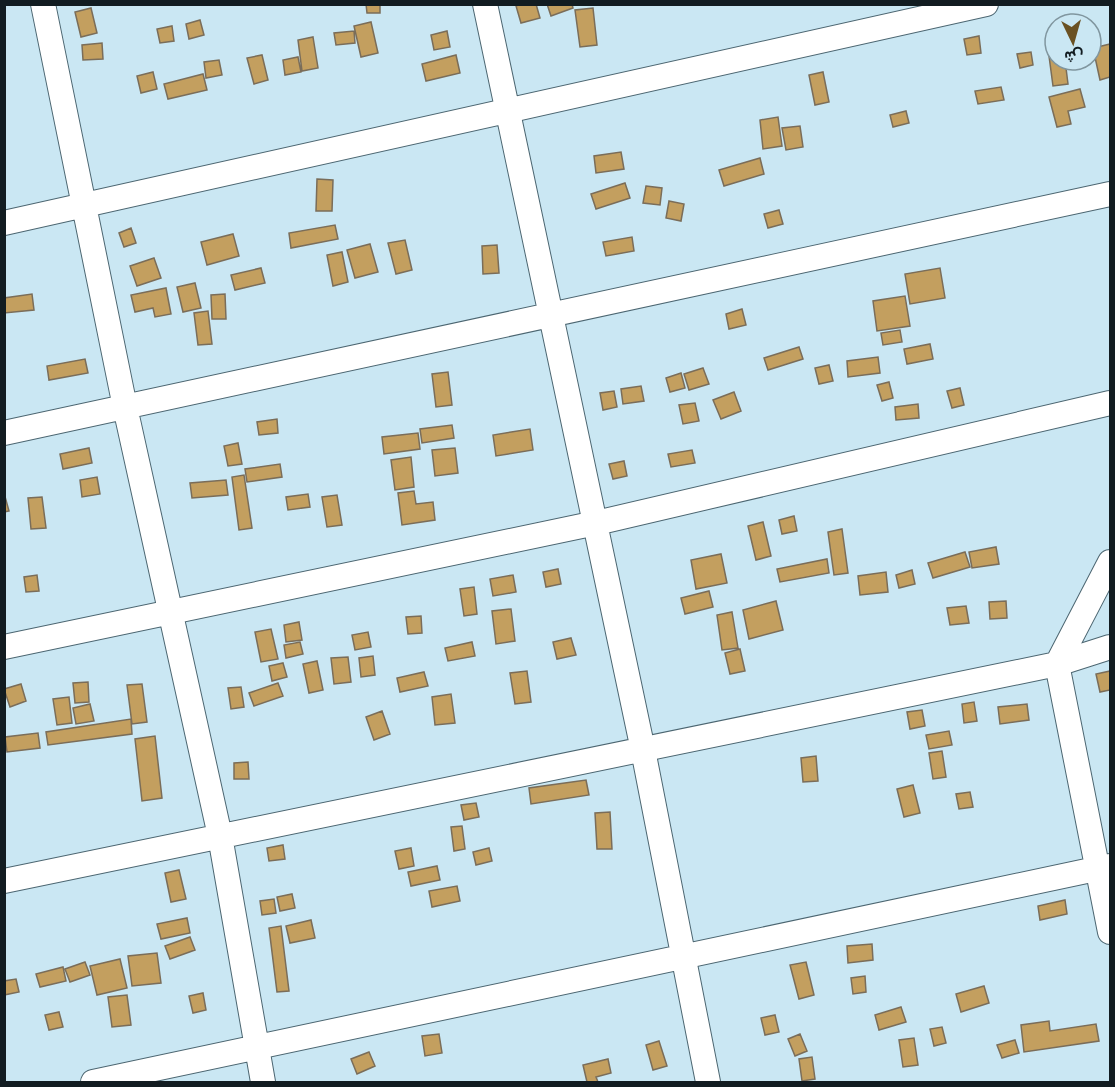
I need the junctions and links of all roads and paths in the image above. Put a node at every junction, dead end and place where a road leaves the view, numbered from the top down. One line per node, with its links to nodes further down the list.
1 (43, 4): 6 (street)
2 (486, 4): 4 (street)
3 (986, 4): 4 (street)
4 (508, 111): 6 (street); 8 (street)
5 (1110, 194): 8 (street)
6 (84, 205): 7 (street); 10 (street)
7 (4, 223)
8 (550, 315): 10 (street); 12 (street)
9 (1110, 403): 12 (street)
10 (125, 407): 11 (street); 14 (street)
11 (4, 433)
12 (596, 523): 14 (street); 18 (street)
13 (1110, 562): 17 (street)
14 (169, 612): 15 (street); 19 (street)
15 (4, 647)
16 (1110, 647): 17 (street)
17 (1057, 664): 18 (street); 20 (street)
18 (643, 750): 19 (street); 23 (street)
19 (220, 837): 21 (street); 24 (street)
20 (1104, 867): 22 (street); 23 (street)
21 (4, 881)
22 (1110, 932)
23 (682, 957): 24 (street); 27 (street)
24 (256, 1048): 25 (street); 26 (street)
25 (93, 1083)
26 (263, 1083)
27 (708, 1083)

